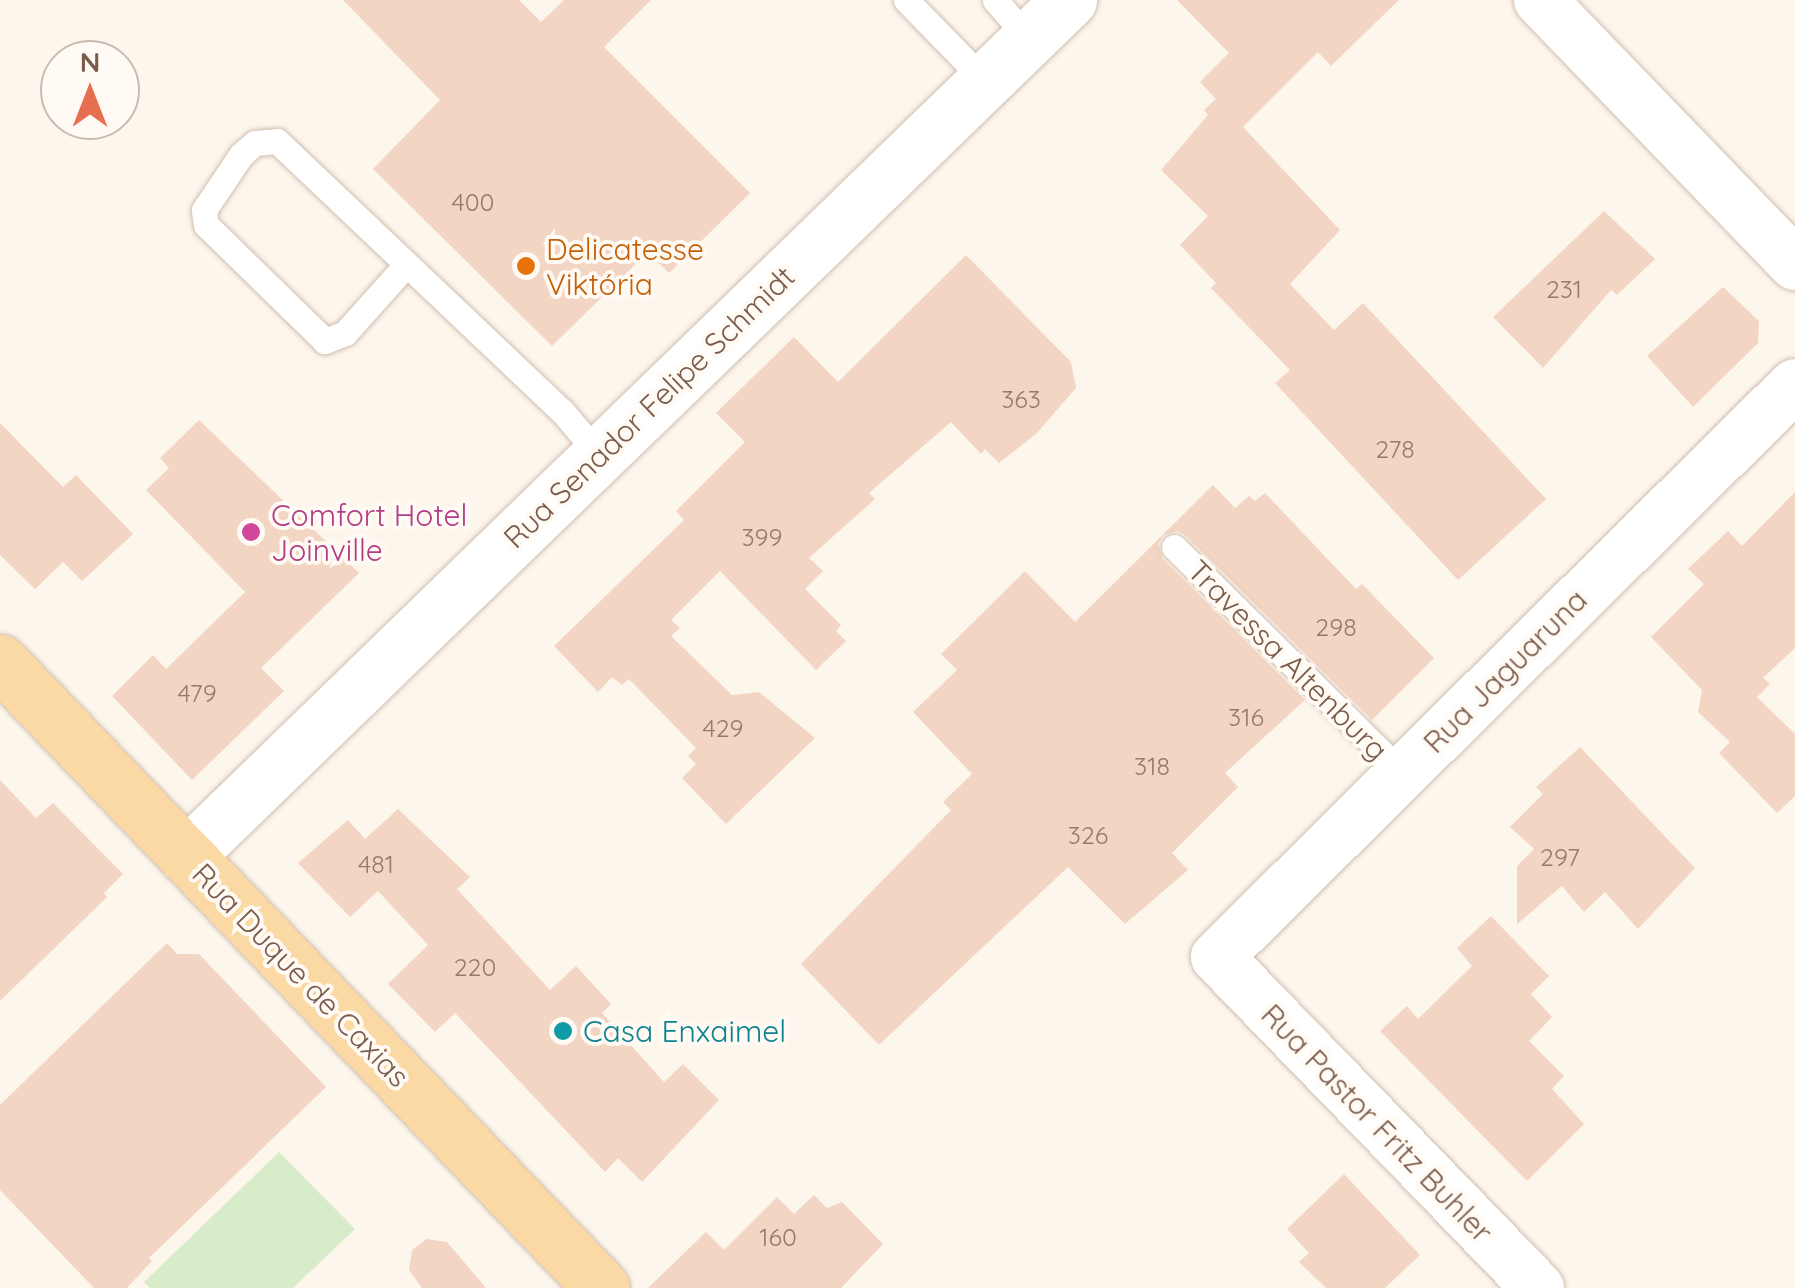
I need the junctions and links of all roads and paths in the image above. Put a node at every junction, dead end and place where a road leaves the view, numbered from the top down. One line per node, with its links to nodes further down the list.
1 (906, 0): 5 (lane)
2 (1069, 0): 4 (main road, Rua Senador Felipe Schmidt)
3 (1550, 3): 6 (street)
4 (1012, 19): 5 (main road, Rua Senador Felipe Schmidt)
5 (986, 82): 9 (main road, Rua Senador Felipe Schmidt)
6 (1795, 264)
7 (405, 266): 7 (lane); 9 (lane)
8 (1795, 385): 12 (street, Rua Jaguaruna)
9 (600, 456): 13 (main road, Rua Senador Felipe Schmidt)
10 (1174, 546): 12 (lane, Travessa Altenburg)
11 (0, 662): 13 (main road, Rua Duque de Caxias)
12 (1402, 773): 14 (street, Rua Jaguaruna)
13 (186, 856): 15 (main road, Rua Duque de Caxias)
14 (1216, 957): 16 (street, Rua Pastor Fritz Buhler)
15 (602, 1288)
16 (1538, 1288)

